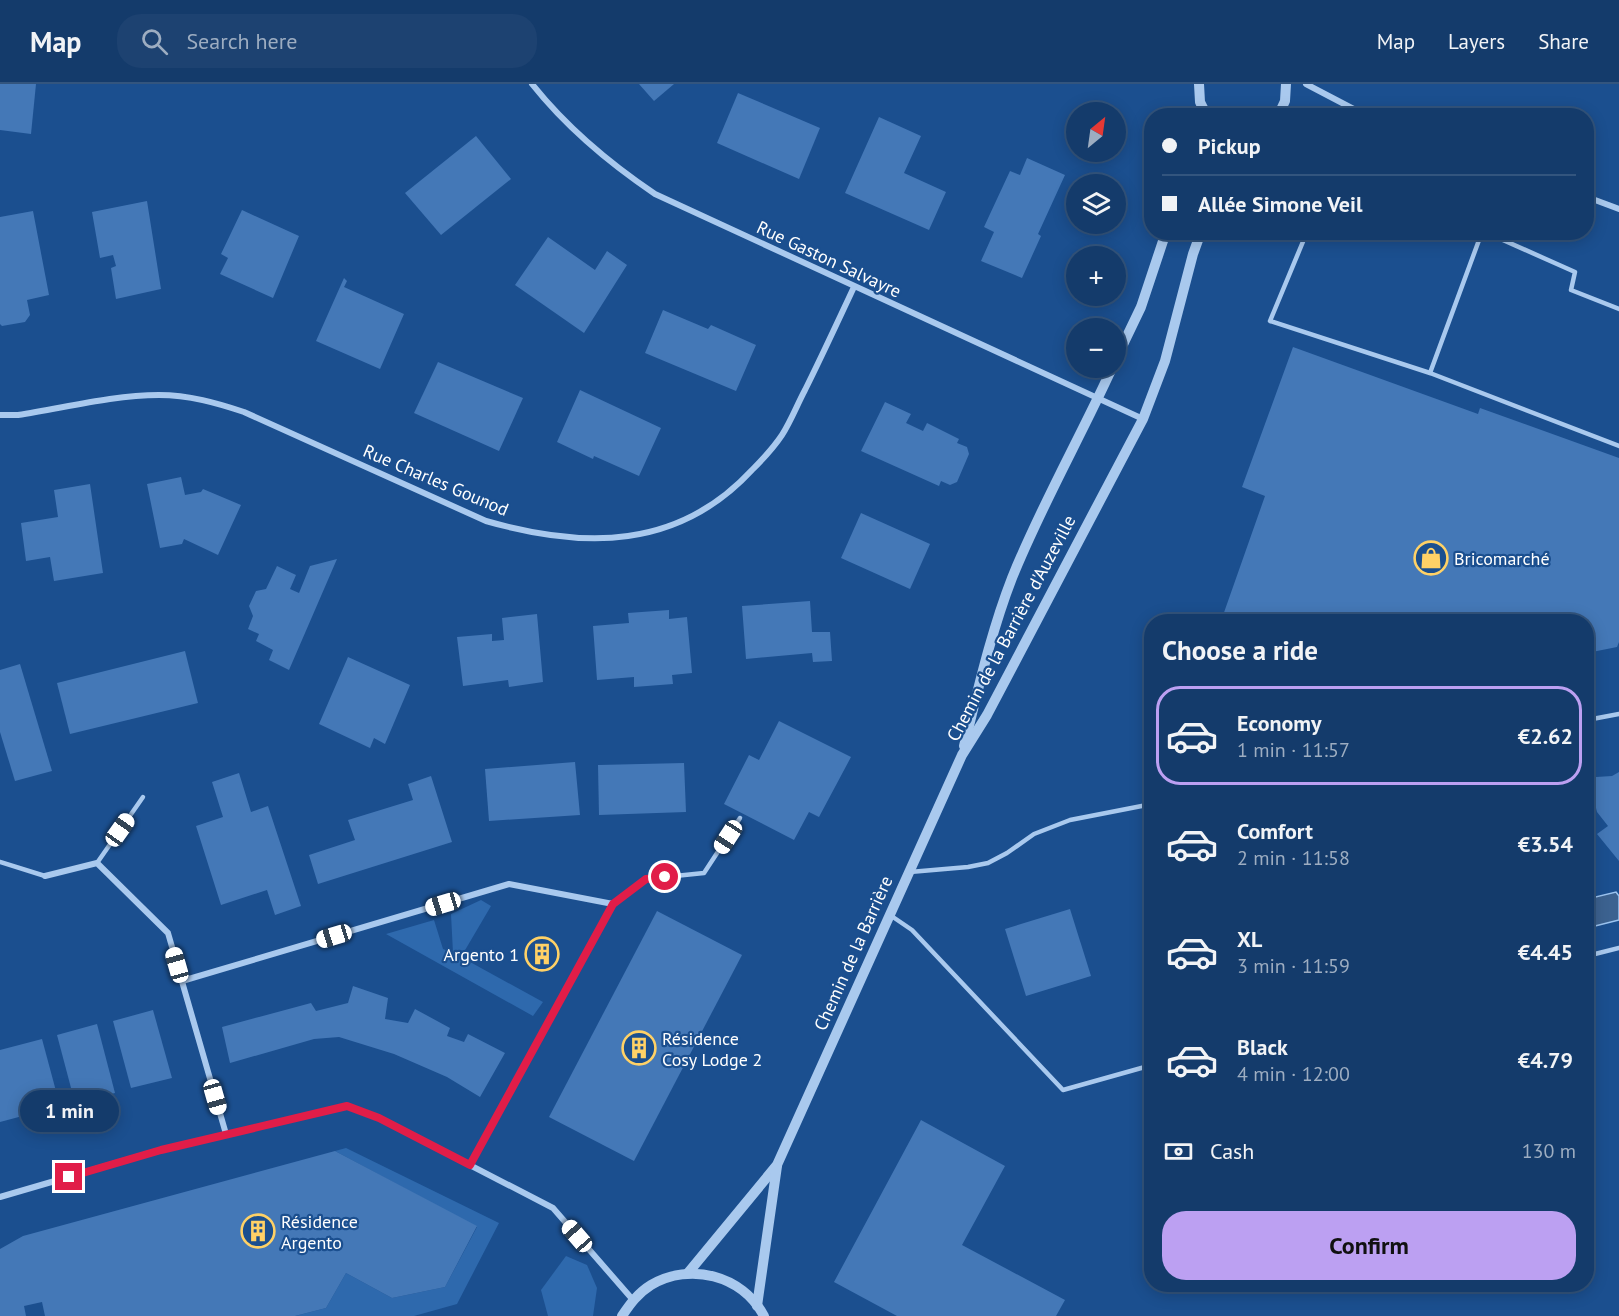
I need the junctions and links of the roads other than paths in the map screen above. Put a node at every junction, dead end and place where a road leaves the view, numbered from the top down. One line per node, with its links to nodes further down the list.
1 (532, 84): 15 (street, Rue Gaston Salvayre)
2 (1199, 84): 5 (street)
3 (1286, 84): 6 (street)
4 (1306, 84): 7 (street)
5 (1202, 108)
6 (1282, 108)
7 (1352, 108)
8 (1594, 200): 9 (street)
9 (1619, 209)
10 (1163, 240): 17 (street)
11 (1198, 240): 22 (street, Chemin de la Barrière d'Auzeville)
12 (1304, 240): 18 (lane)
13 (1481, 240): 18 (lane)
14 (1502, 240): 16 (lane)
15 (854, 287): 20 (street, Rue Gaston Salvayre); 21 (street, Rue Charles Gounod)
16 (1619, 309)
17 (1126, 338)
18 (1430, 373): 23 (lane)
19 (1107, 378): 20 (street, Chemin de la Barrière d'Auzeville)
20 (1098, 398): 22 (street, Rue Gaston Salvayre); 26 (street, Chemin de la Barrière d'Auzeville)
21 (0, 415)
22 (1143, 419): 26 (street, Chemin de la Barrière d'Auzeville)
23 (1619, 446)
24 (1619, 714): 25 (lane)
25 (1594, 719)
26 (962, 755): 32 (street, Chemin de la Barrière)
27 (143, 797): 31 (lane)
28 (1144, 806): 32 (lane)
29 (740, 818): 34 (lane)
30 (0, 862): 33 (lane)
31 (97, 863): 33 (street); 38 (street)
32 (908, 872): 35 (street, Chemin de la Barrière)
33 (45, 876)
34 (613, 904): 38 (street); 41 (street)
35 (889, 914): 39 (lane); 42 (street, Chemin de la Barrière)
36 (1619, 948): 37 (lane)
37 (1594, 954)
38 (182, 981): 40 (street)
39 (1144, 1067)
40 (225, 1134): 41 (street); 43 (street)
41 (470, 1165): 45 (street)
42 (777, 1166): 44 (street, Chemin de la Barrière); 46 (street, Chemin de la Barrière)
43 (0, 1197)
44 (688, 1273): 45 (street); 46 (street)
45 (633, 1300): 47 (street)
46 (757, 1306): 48 (street)
47 (622, 1316)
48 (764, 1316)

